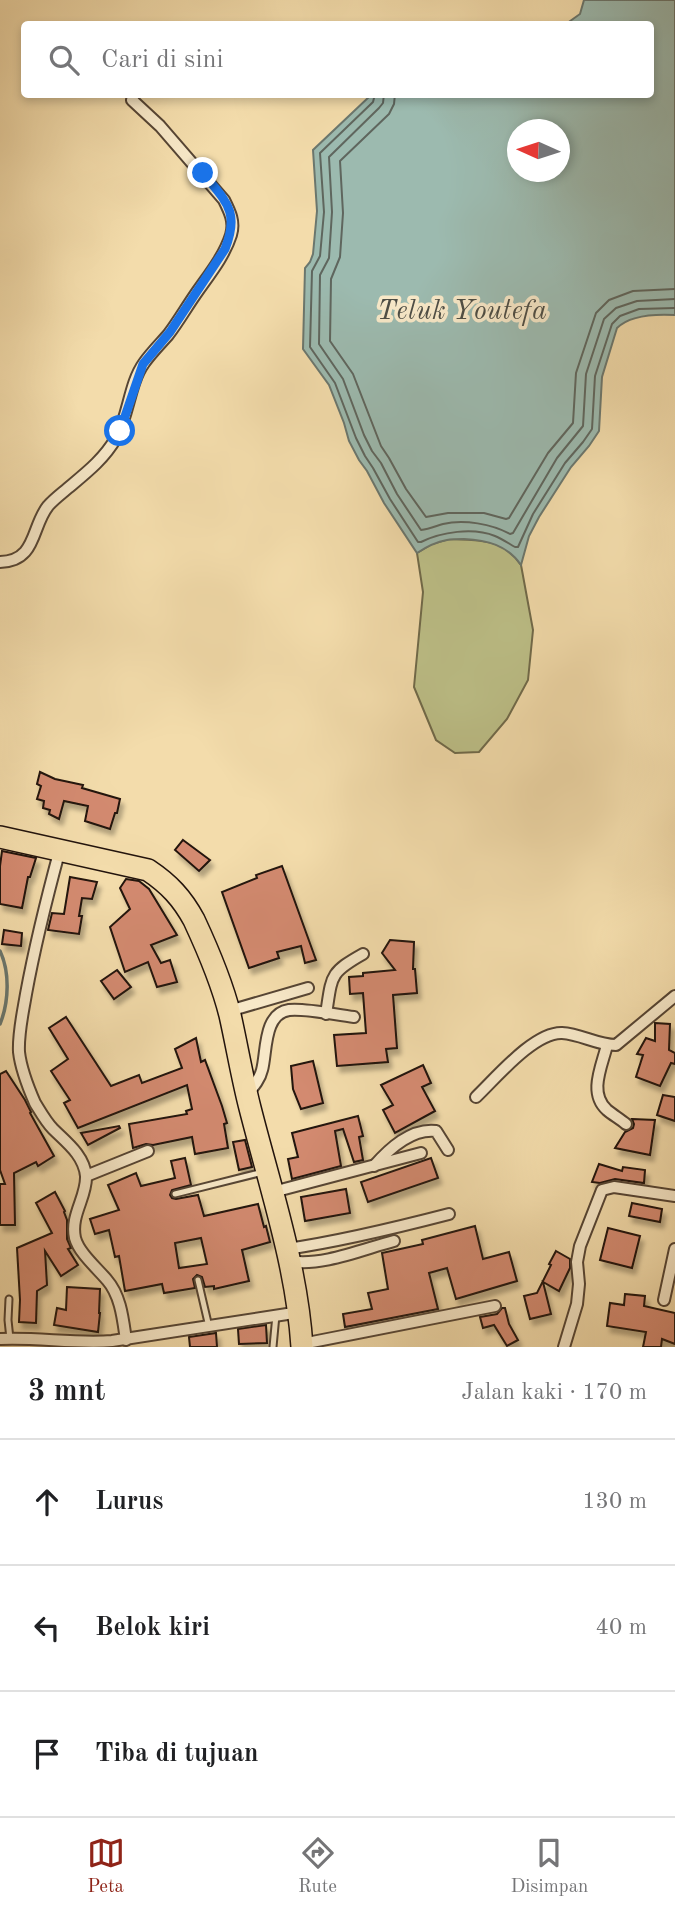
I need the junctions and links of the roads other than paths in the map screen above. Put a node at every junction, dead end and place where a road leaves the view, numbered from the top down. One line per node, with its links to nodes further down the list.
1 (133, 98): 2 (street)
2 (0, 562)
3 (0, 837): 4 (highway)
4 (60, 849): 8 (highway); 20 (street)
5 (363, 954): 9 (street)
6 (308, 988): 8 (street)
7 (675, 996): 11 (street)
8 (229, 1011): 12 (highway)
9 (326, 1014): 10 (street); 12 (street)
10 (354, 1017)
11 (607, 1045): 13 (street); 14 (street)
12 (247, 1096): 19 (highway)
13 (476, 1097)
14 (626, 1124)
15 (447, 1150): 18 (street)
16 (148, 1151): 20 (street)
17 (421, 1153): 18 (street)
18 (373, 1166): 21 (street)
19 (266, 1171): 21 (highway); 22 (lane)
20 (86, 1176): 36 (street)
21 (273, 1192): 27 (highway)
22 (175, 1194)
23 (675, 1196): 39 (street)
24 (449, 1214): 27 (street)
25 (394, 1241): 27 (street)
26 (675, 1248): 30 (street)
27 (288, 1255): 32 (highway)
28 (198, 1280): 34 (lane)
29 (9, 1299): 35 (lane)
30 (664, 1300)
31 (495, 1306): 37 (street)
32 (300, 1312): 33 (street); 37 (highway)
33 (276, 1315): 34 (street); 38 (lane)
34 (209, 1327): 36 (street)
35 (5, 1339): 36 (street)
36 (126, 1340)
37 (302, 1345)
38 (273, 1347)
39 (564, 1347)

